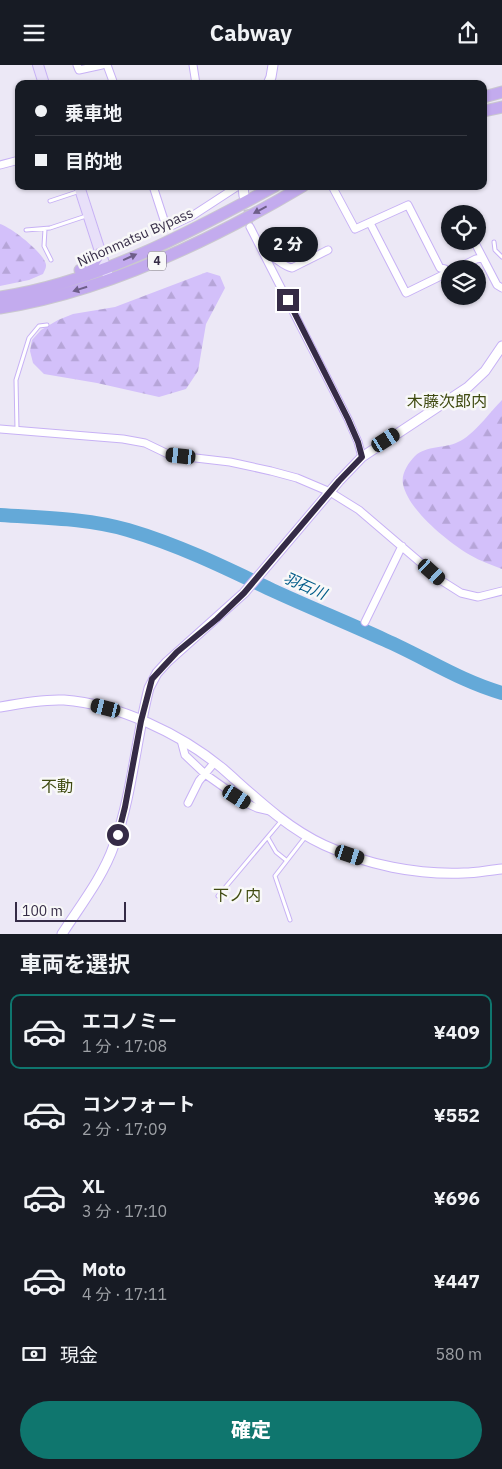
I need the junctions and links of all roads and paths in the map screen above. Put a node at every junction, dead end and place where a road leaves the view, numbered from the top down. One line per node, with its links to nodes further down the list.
1 (38, 65): 7 (main road)
2 (77, 65): 3 (street)
3 (102, 65)
4 (107, 65): 8 (street)
5 (193, 65): 9 (street)
6 (273, 65): 10 (street)
7 (43, 80)
8 (113, 80)
9 (195, 80)
10 (270, 80)
11 (502, 92): 12 (highway)
12 (487, 96)
13 (502, 107): 14 (highway)
14 (487, 110)
15 (15, 161): 16 (street)
16 (0, 165)
17 (75, 190): 24 (lane)
18 (81, 190): 25 (main road)
19 (154, 190): 20 (street)
20 (232, 190)
21 (267, 190): 40 (highway, Nihonmatsu Bypass / 4, one-way to 21)
22 (295, 190): 40 (highway, Nihonmatsu Bypass / 4, one-way to 40)
23 (334, 190): 26 (street)
24 (50, 201)
25 (89, 215): 28 (lane); 33 (main road)
26 (370, 223): 39 (street); 41 (street)
27 (250, 227): 34 (street)
28 (45, 229): 29 (lane); 37 (lane)
29 (26, 230)
30 (494, 242): 35 (lane)
31 (478, 250): 36 (street)
32 (328, 251): 34 (street)
33 (100, 253): 40 (main road); 43 (highway)
34 (264, 254): 49 (street)
35 (502, 257)
36 (482, 258): 38 (street); 42 (street)
37 (50, 259)
38 (474, 260)
39 (441, 268)
40 (107, 274): 43 (highway, Nihonmatsu Bypass / 4); 44 (highway, Nihonmatsu Bypass / 4, one-way to 44)
41 (441, 276)
42 (502, 288)
43 (2, 297)
44 (0, 308)
45 (47, 325): 48 (lane)
46 (502, 346): 49 (street)
47 (0, 429): 48 (street)
48 (17, 430): 50 (street)
49 (362, 457): 50 (street)
50 (330, 492): 51 (street); 55 (street)
51 (402, 546): 52 (street); 53 (street)
52 (502, 591)
53 (365, 622)
54 (0, 707): 55 (street)
55 (141, 721): 56 (street); 68 (street)
56 (181, 740): 57 (street); 58 (street)
57 (214, 763): 58 (street); 60 (street)
58 (205, 774): 59 (street); 60 (street)
59 (188, 803)
60 (270, 811): 61 (street)
61 (282, 820): 62 (street); 63 (lane)
62 (306, 836): 64 (lane); 65 (street)
63 (268, 838): 64 (lane); 66 (lane)
64 (286, 860): 67 (lane)
65 (502, 869)
66 (218, 895)
67 (290, 920)
68 (62, 934)

